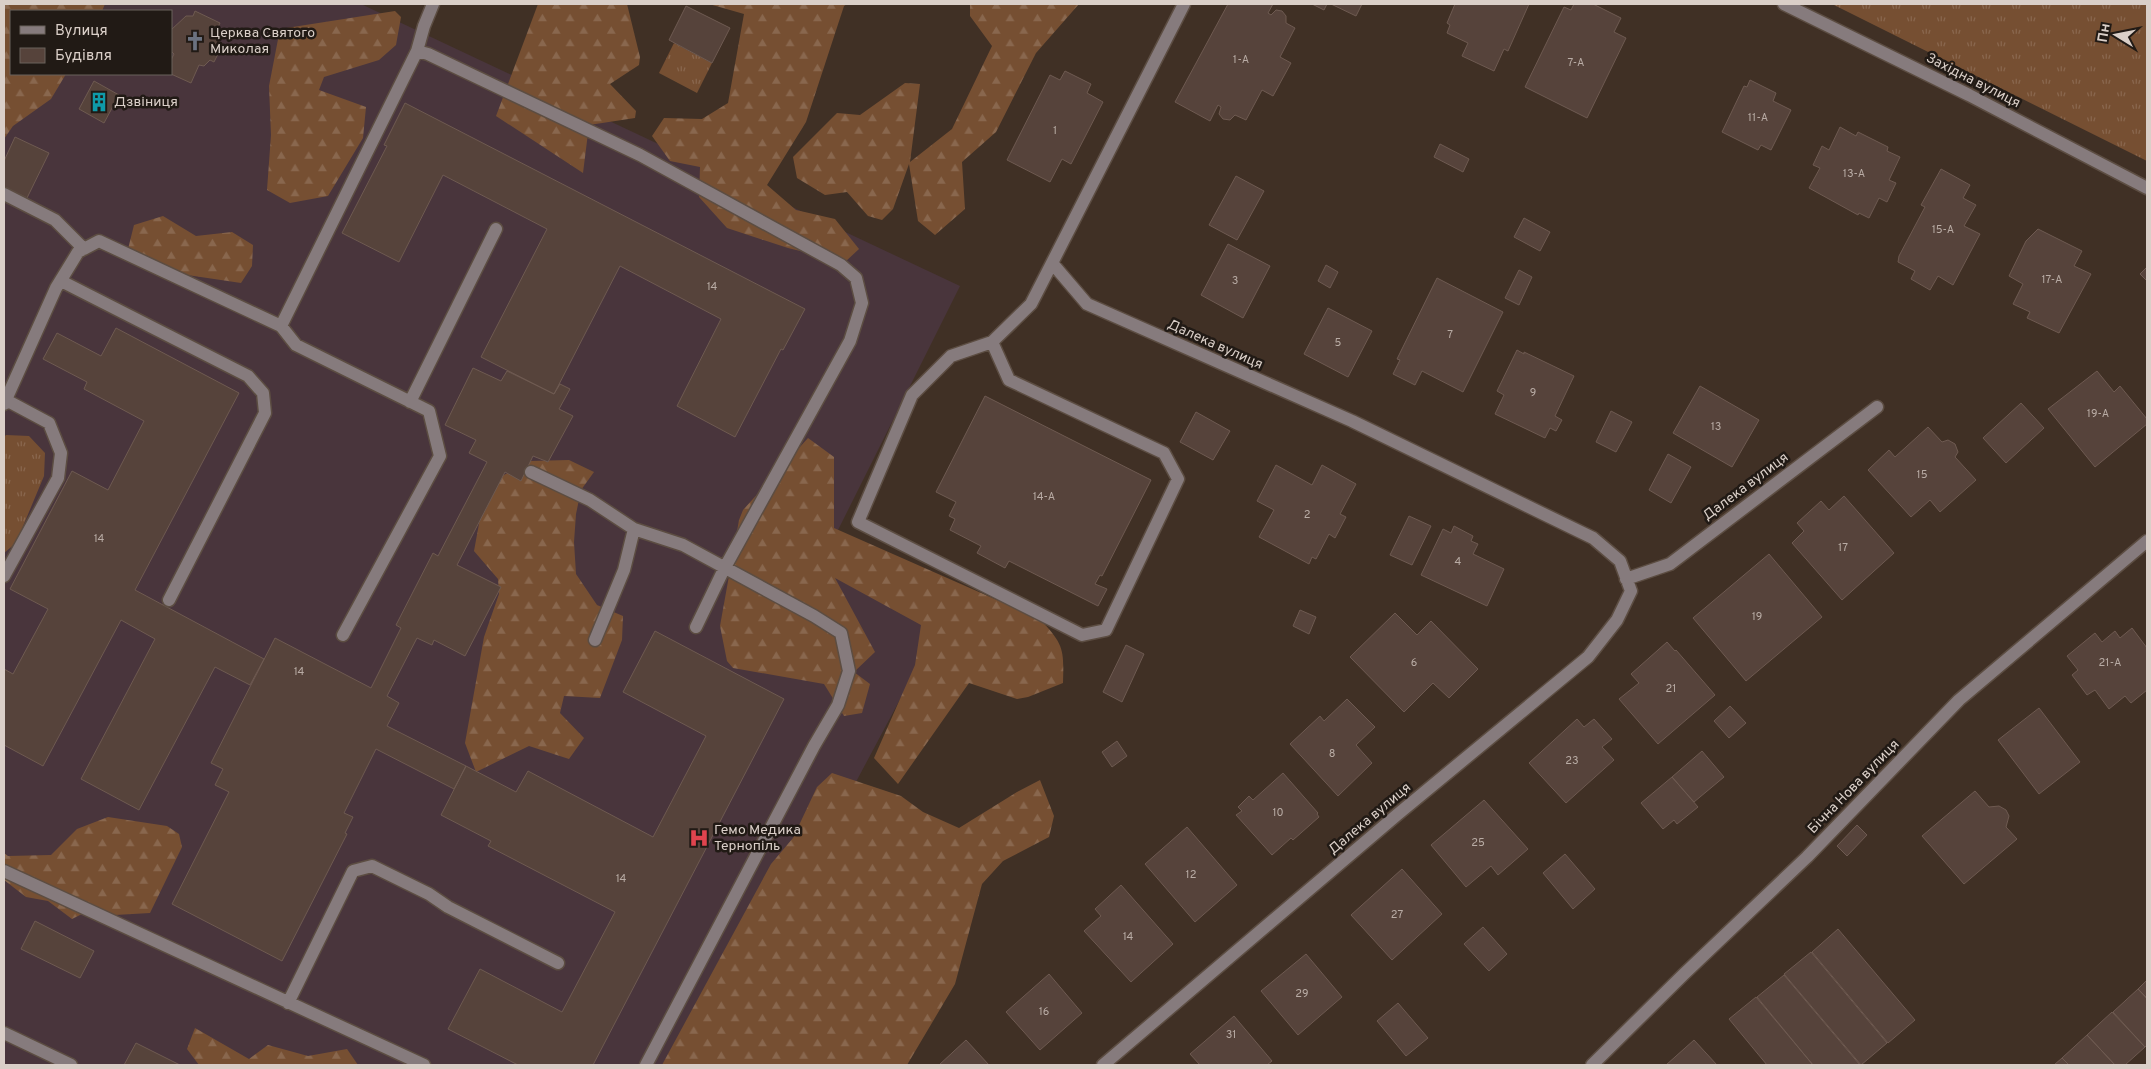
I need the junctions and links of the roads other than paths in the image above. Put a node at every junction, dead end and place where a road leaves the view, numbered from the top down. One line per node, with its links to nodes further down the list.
1 (433, 4): 4 (street)
2 (1184, 4): 9 (street)
3 (1784, 4): 5 (street, Західна вулиця)
4 (417, 51): 11 (street); 19 (street)
5 (2147, 188)
6 (4, 194): 8 (street)
7 (496, 229): 14 (street)
8 (84, 249): 10 (street); 11 (street)
9 (1052, 263): 12 (street); 21 (street, Далека вулиця)
10 (61, 281): 13 (street); 22 (street)
11 (281, 326): 14 (street)
12 (992, 342): 12 (street)
13 (5, 402): 20 (street)
14 (410, 402): 24 (street)
15 (1877, 407): 21 (street, Далека вулиця)
16 (531, 472): 17 (street)
17 (634, 530): 19 (street); 25 (street)
18 (2147, 541): 34 (street, Бічна Нова вулиця)
19 (724, 569): 23 (street); 32 (street)
20 (4, 576)
21 (1626, 579): 33 (street, Далека вулиця)
22 (169, 600)
23 (696, 627)
24 (344, 635)
25 (595, 640)
26 (4, 871): 28 (street)
27 (558, 963): 28 (street)
28 (288, 1003): 31 (street)
29 (4, 1033): 30 (street)
30 (71, 1065)
31 (424, 1065)
32 (646, 1065)
33 (1103, 1065)
34 (1592, 1065)

